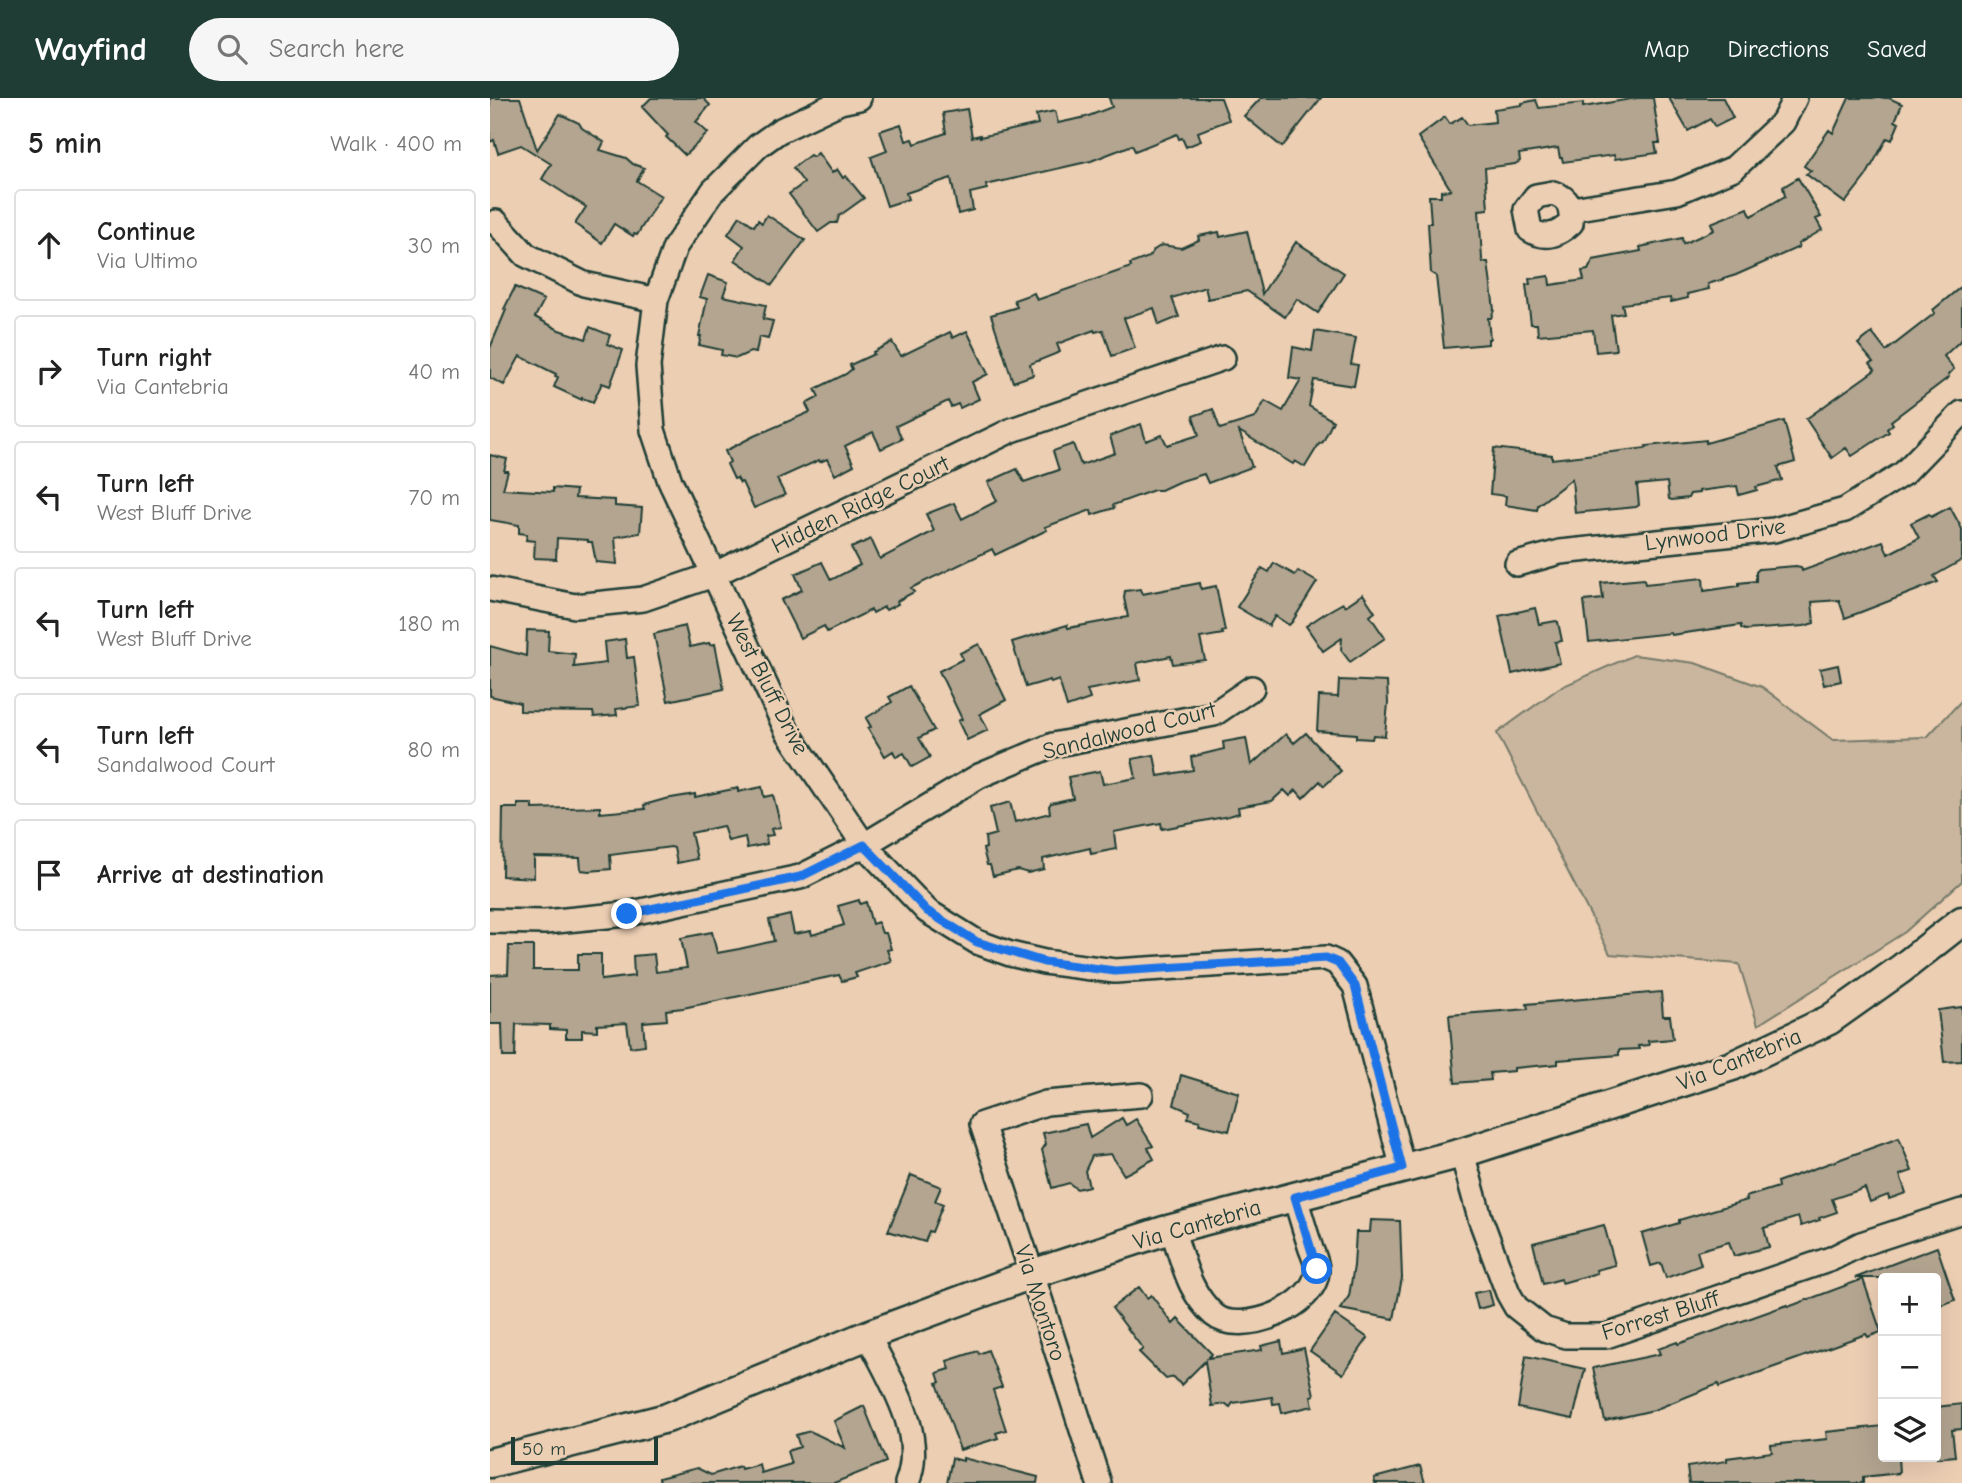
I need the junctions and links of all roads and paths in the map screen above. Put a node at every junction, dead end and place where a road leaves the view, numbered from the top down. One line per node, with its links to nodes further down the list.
1 (859, 98): 5 (street, West Bluff Drive)
2 (1795, 98): 3 (street)
3 (1572, 209)
4 (496, 222): 5 (street)
5 (656, 300): 9 (street, West Bluff Drive)
6 (1223, 358): 9 (street, Hidden Ridge Court)
7 (1962, 413): 8 (street, Lynwood Drive)
8 (1517, 564)
9 (713, 575): 10 (street, Hidden Ridge Court); 12 (street, West Bluff Drive)
10 (490, 589)
11 (1252, 688): 12 (street, Sandalwood Court)
12 (864, 845): 13 (street, Sandalwood Court); 17 (street, West Bluff Drive)
13 (490, 920)
14 (1962, 921): 16 (main road, Via Cantebria)
15 (1140, 1095): 21 (street, Via Montoro)
16 (1462, 1153): 17 (main road, Via Cantebria); 19 (street, Forrest Bluff)
17 (1402, 1168): 18 (main road, Via Cantebria)
18 (1295, 1197): 20 (main road, Via Cantebria); 20 (street)
19 (1962, 1211)
20 (1172, 1228): 21 (main road, Via Cantebria)
21 (1032, 1274): 22 (main road, Via Cantebria); 25 (street, Via Montoro)
22 (868, 1335): 23 (main road, Via Cantebria); 24 (street)
23 (490, 1462)
24 (907, 1483)
25 (1098, 1483)

